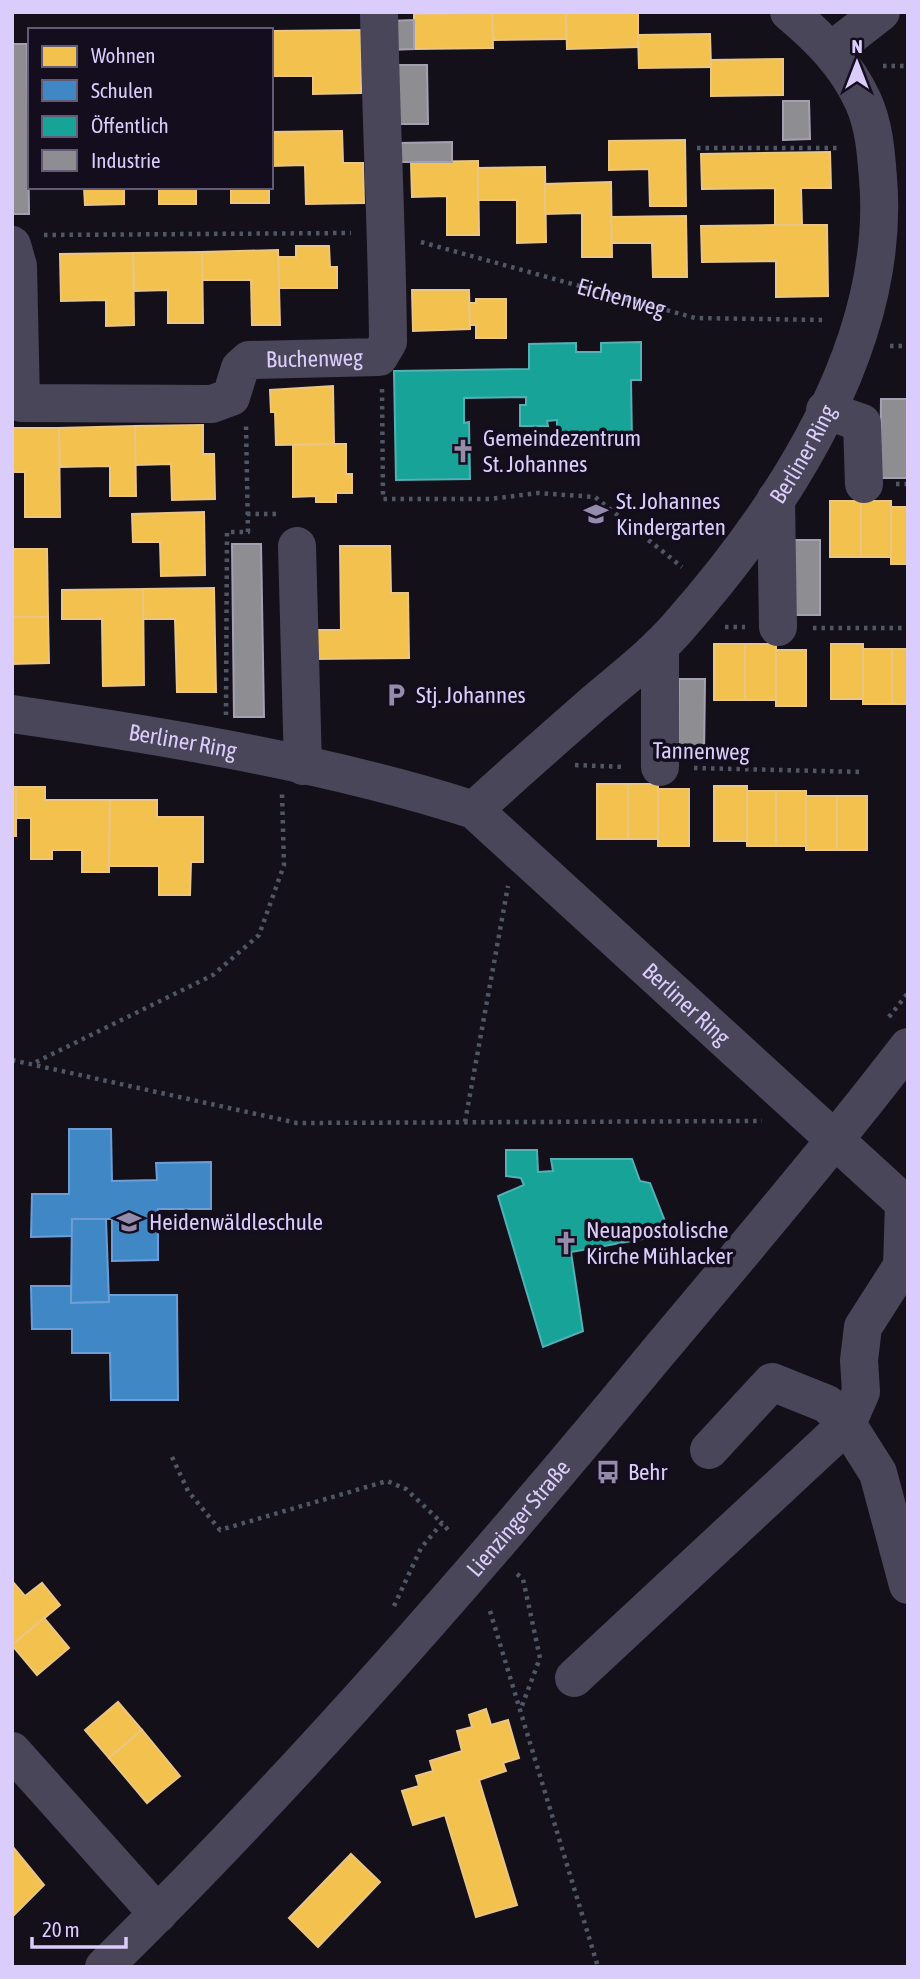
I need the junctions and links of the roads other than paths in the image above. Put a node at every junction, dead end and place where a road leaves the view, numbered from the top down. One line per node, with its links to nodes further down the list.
1 (379, 12): 5 (street, Buchenweg)
2 (789, 12): 4 (street, Berliner Ring)
3 (881, 12): 4 (street)
4 (831, 51): 6 (street, Berliner Ring)
5 (27, 240)
6 (825, 410): 7 (street); 8 (street, Berliner Ring)
7 (864, 484)
8 (776, 499): 10 (street); 11 (street, Berliner Ring)
9 (297, 546): 13 (street)
10 (778, 627)
11 (660, 646): 14 (street); 15 (street, Berliner Ring)
12 (12, 714): 13 (street, Berliner Ring)
13 (292, 763): 15 (street, Berliner Ring)
14 (660, 767)
15 (474, 810): 17 (street, Berliner Ring)
16 (908, 1047): 17 (street, Lienzinger Straße)
17 (835, 1141): 18 (street, Berliner Ring); 24 (street, Lienzinger Straße)
18 (906, 1203): 19 (street)
19 (847, 1424): 20 (street); 21 (street); 22 (street)
20 (709, 1450)
21 (908, 1585)
22 (574, 1678)
23 (14, 1757): 24 (street)
24 (158, 1914): 25 (street, Lienzinger Straße)
25 (104, 1967)

